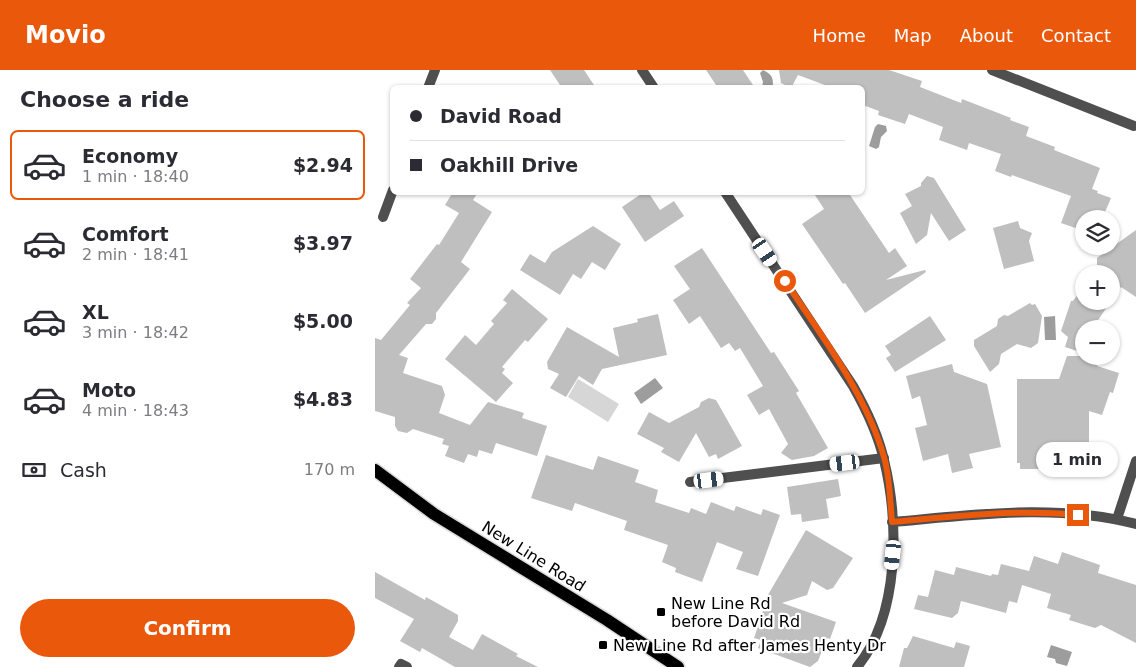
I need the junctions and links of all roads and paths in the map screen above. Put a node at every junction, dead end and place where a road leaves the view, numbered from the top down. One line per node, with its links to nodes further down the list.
1 (435, 70): 4 (street)
2 (642, 70): 5 (street)
3 (992, 70): 6 (street)
4 (429, 85)
5 (652, 85)
6 (1134, 126)
7 (391, 195): 9 (street)
8 (727, 195): 10 (street)
9 (383, 218)
10 (884, 458): 13 (street); 15 (street)
11 (1136, 461): 14 (street)
12 (375, 470): 19 (main road, New Line Road)
13 (690, 482)
14 (1117, 519): 15 (street); 16 (street)
15 (892, 522): 20 (street)
16 (1136, 524)
17 (399, 667): 18 (street)
18 (407, 667)
19 (678, 667)
20 (857, 667)

